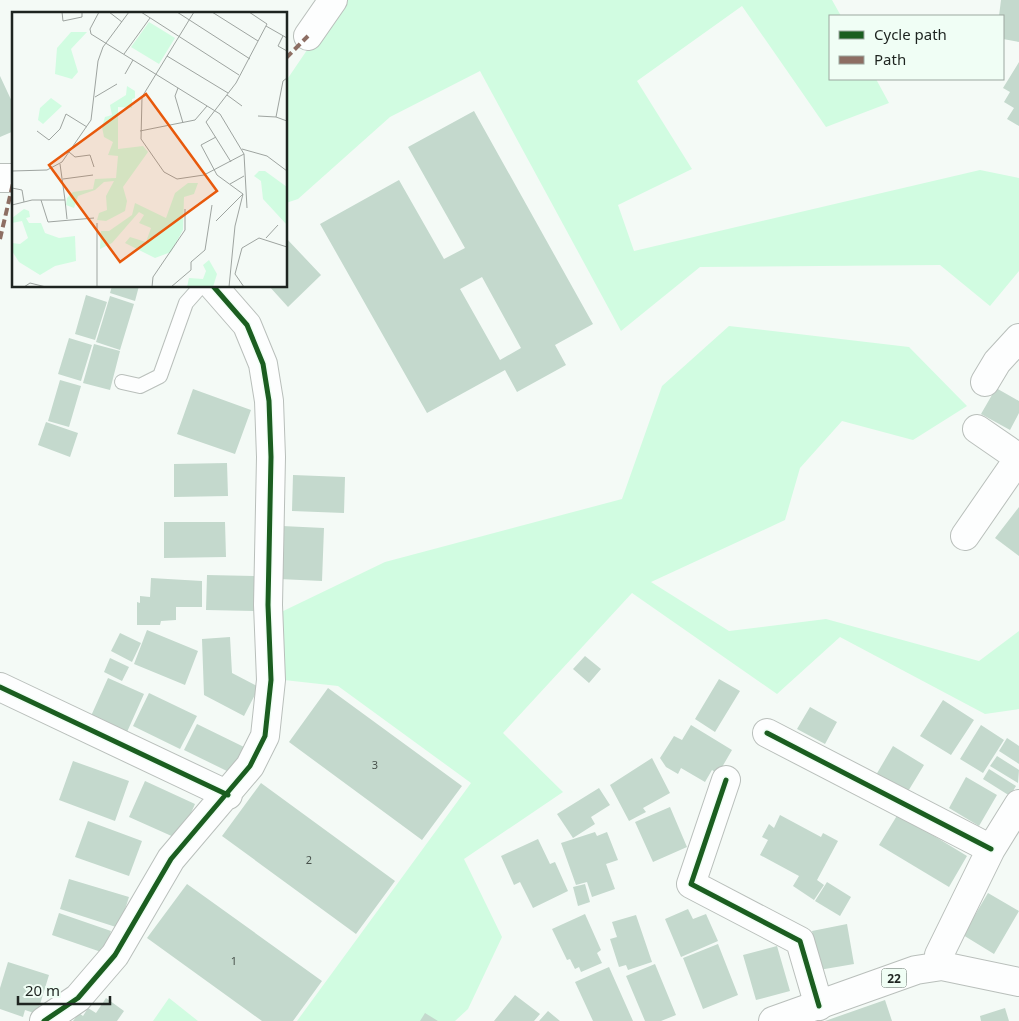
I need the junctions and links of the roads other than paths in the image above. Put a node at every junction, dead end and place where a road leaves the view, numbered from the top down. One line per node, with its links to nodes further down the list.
1 (332, 0): 2 (street)
2 (308, 36)
3 (198, 288): 6 (lane)
4 (215, 288): 14 (street)
5 (1019, 338): 7 (street)
6 (122, 382)
7 (985, 382)
8 (977, 429): 9 (street)
9 (1019, 458): 10 (street)
10 (965, 536)
11 (0, 687): 14 (street)
12 (767, 733): 16 (street)
13 (726, 780): 19 (street)
14 (228, 794): 20 (street)
15 (1019, 804): 16 (street)
16 (991, 849): 17 (street)
17 (942, 966): 18 (street, 22); 19 (street, 22)
18 (1019, 982)
19 (819, 1006): 21 (street, 22)
20 (44, 1021)
21 (773, 1021)

